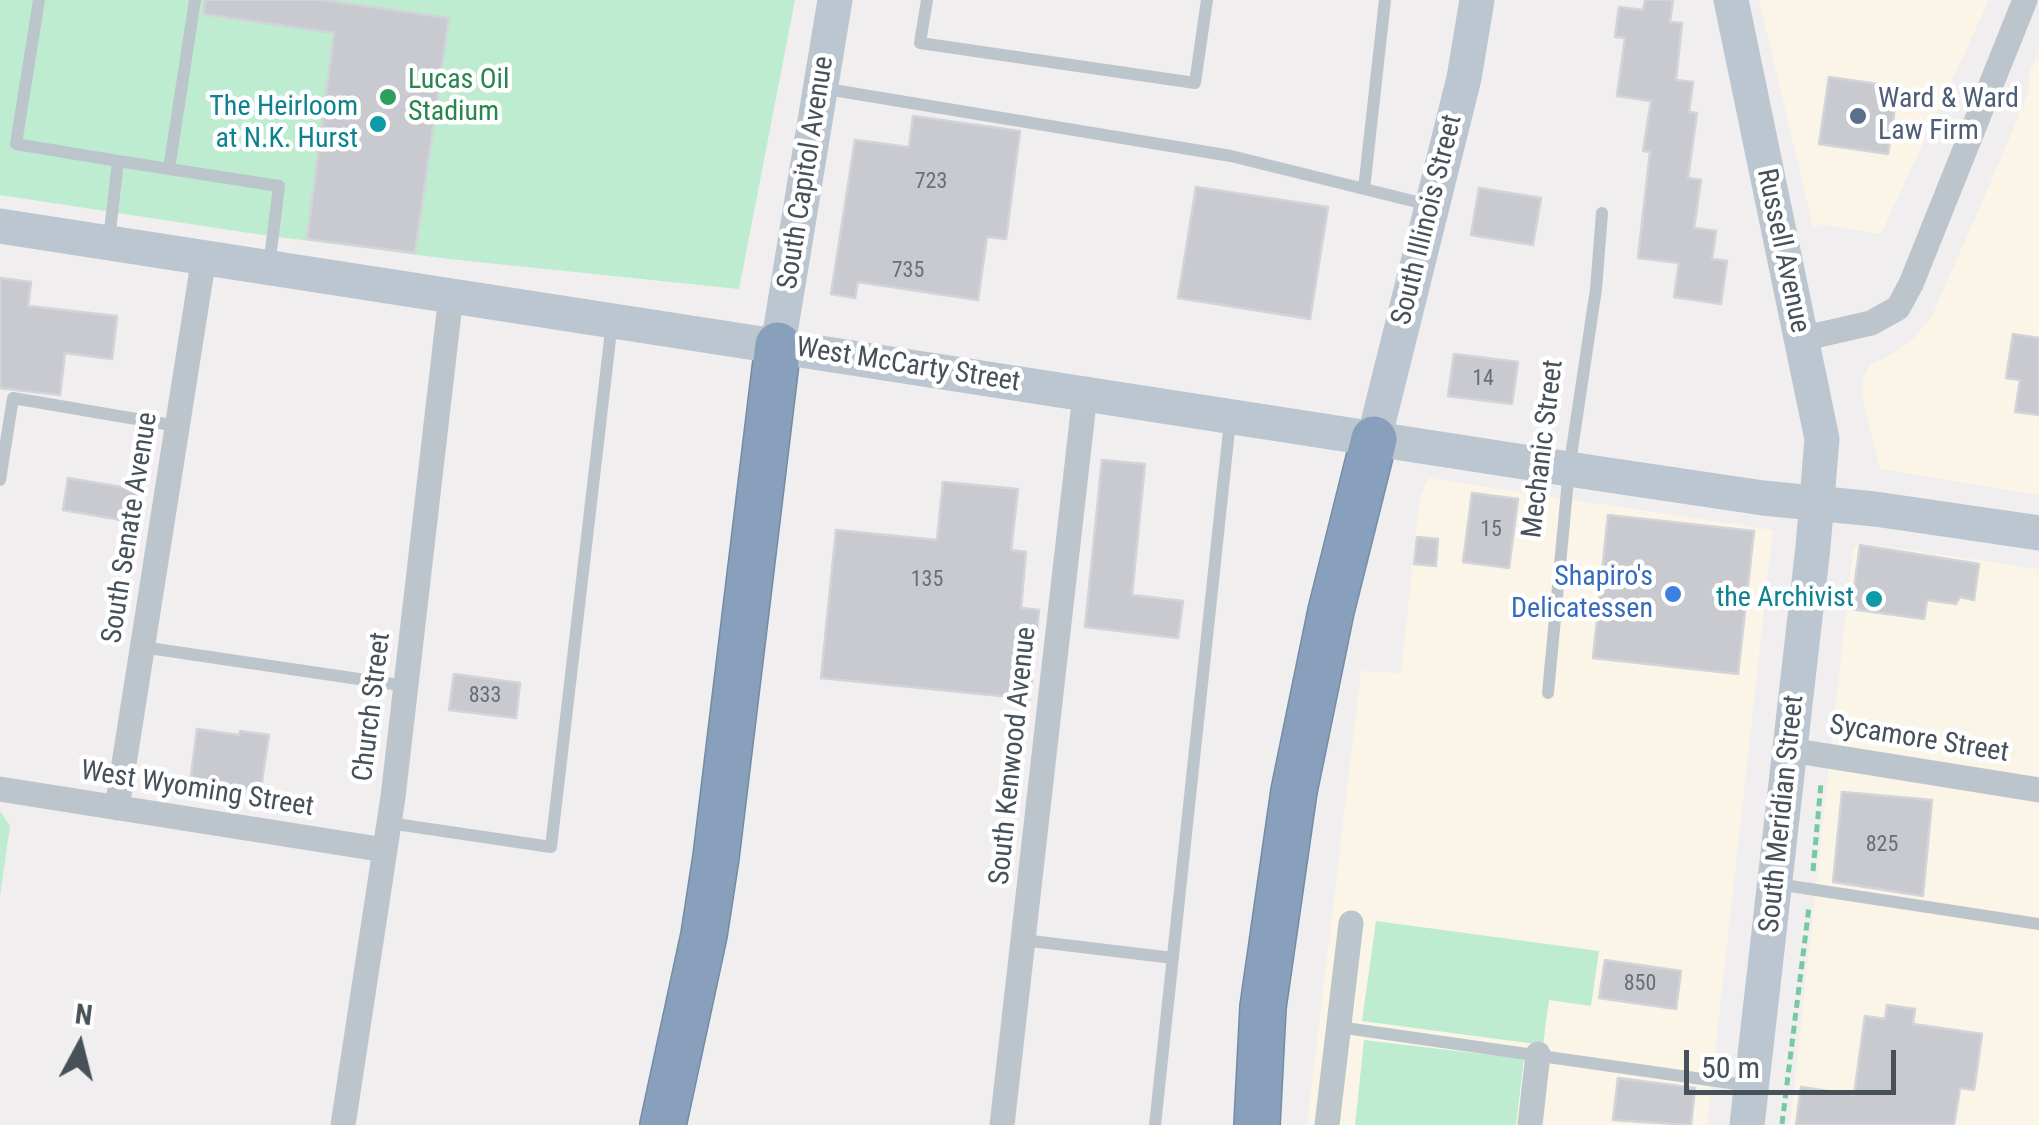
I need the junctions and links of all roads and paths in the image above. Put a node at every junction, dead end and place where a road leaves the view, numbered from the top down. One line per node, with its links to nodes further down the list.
1 (38, 0): 11 (lane)
2 (195, 0): 12 (lane)
3 (836, 0): 10 (main road, South Capitol Avenue)
4 (927, 0): 5 (lane)
5 (1207, 0)
6 (1385, 0): 13 (lane)
7 (1478, 0): 14 (main road, South Illinois Street)
8 (1731, 0): 22 (main road, Russell Avenue)
9 (2024, 0): 22 (street)
10 (820, 88): 13 (lane); 23 (main road, South Capitol Avenue)
11 (118, 161): 12 (lane); 17 (lane)
12 (169, 169): 19 (lane)
13 (1364, 189): 14 (lane)
14 (1432, 206): 27 (main road, South Illinois Street)
15 (1602, 213): 28 (lane, Mechanic Street)
16 (0, 226): 17 (main road, West McCarty Street)
17 (109, 243): 18 (main road, West McCarty Street)
18 (204, 258): 19 (main road, West McCarty Street); 26 (street, South Senate Avenue)
19 (269, 267): 20 (main road, West McCarty Street)
20 (451, 295): 21 (main road, West McCarty Street); 33 (street, Church Street)
21 (612, 320): 23 (main road, West McCarty Street); 40 (lane)
22 (1800, 339): 30 (main road, Russell Avenue)
23 (778, 346): 24 (main road, West McCarty Street); 52 (highway)
24 (1084, 394): 25 (main road, West McCarty Street); 46 (street, South Kenwood Avenue)
25 (1230, 417): 27 (main road, West McCarty Street); 47 (lane)
26 (178, 426): 29 (lane); 32 (street, South Senate Avenue)
27 (1374, 439): 28 (main road, West McCarty Street); 55 (highway)
28 (1569, 469): 30 (main road, West McCarty Street); 34 (lane, Mechanic Street)
29 (0, 480)
30 (1817, 502): 31 (main road, West McCarty Street); 35 (main road, South Meridian Street)
31 (2039, 533)
32 (142, 648): 33 (lane); 39 (street, South Senate Avenue)
33 (406, 686): 40 (street, Church Street)
34 (1548, 693)
35 (1790, 750): 38 (street, Sycamore Street); 42 (main road, South Meridian Street)
36 (1822, 769): 43 (path)
37 (0, 789): 39 (street, West Wyoming Street)
38 (2039, 790)
39 (117, 808): 41 (street, West Wyoming Street)
40 (389, 822): 41 (street, Church Street)
41 (385, 850): 51 (street, Church Street)
42 (1774, 884): 43 (lane); 50 (main road, South Meridian Street)
43 (1811, 889): 45 (lane); 59 (path)
44 (1351, 923): 48 (street)
45 (2039, 924)
46 (1023, 940): 47 (lane); 53 (street, South Kenwood Avenue)
47 (1173, 958): 54 (lane)
48 (1338, 1027): 49 (lane); 56 (street)
49 (1538, 1054): 50 (lane); 57 (street)
50 (1752, 1086): 58 (main road, South Meridian Street)
51 (343, 1125)
52 (663, 1125)
53 (1002, 1125)
54 (1156, 1125)
55 (1257, 1125)
56 (1326, 1125)
57 (1530, 1125)
58 (1747, 1125)
59 (1782, 1125)

